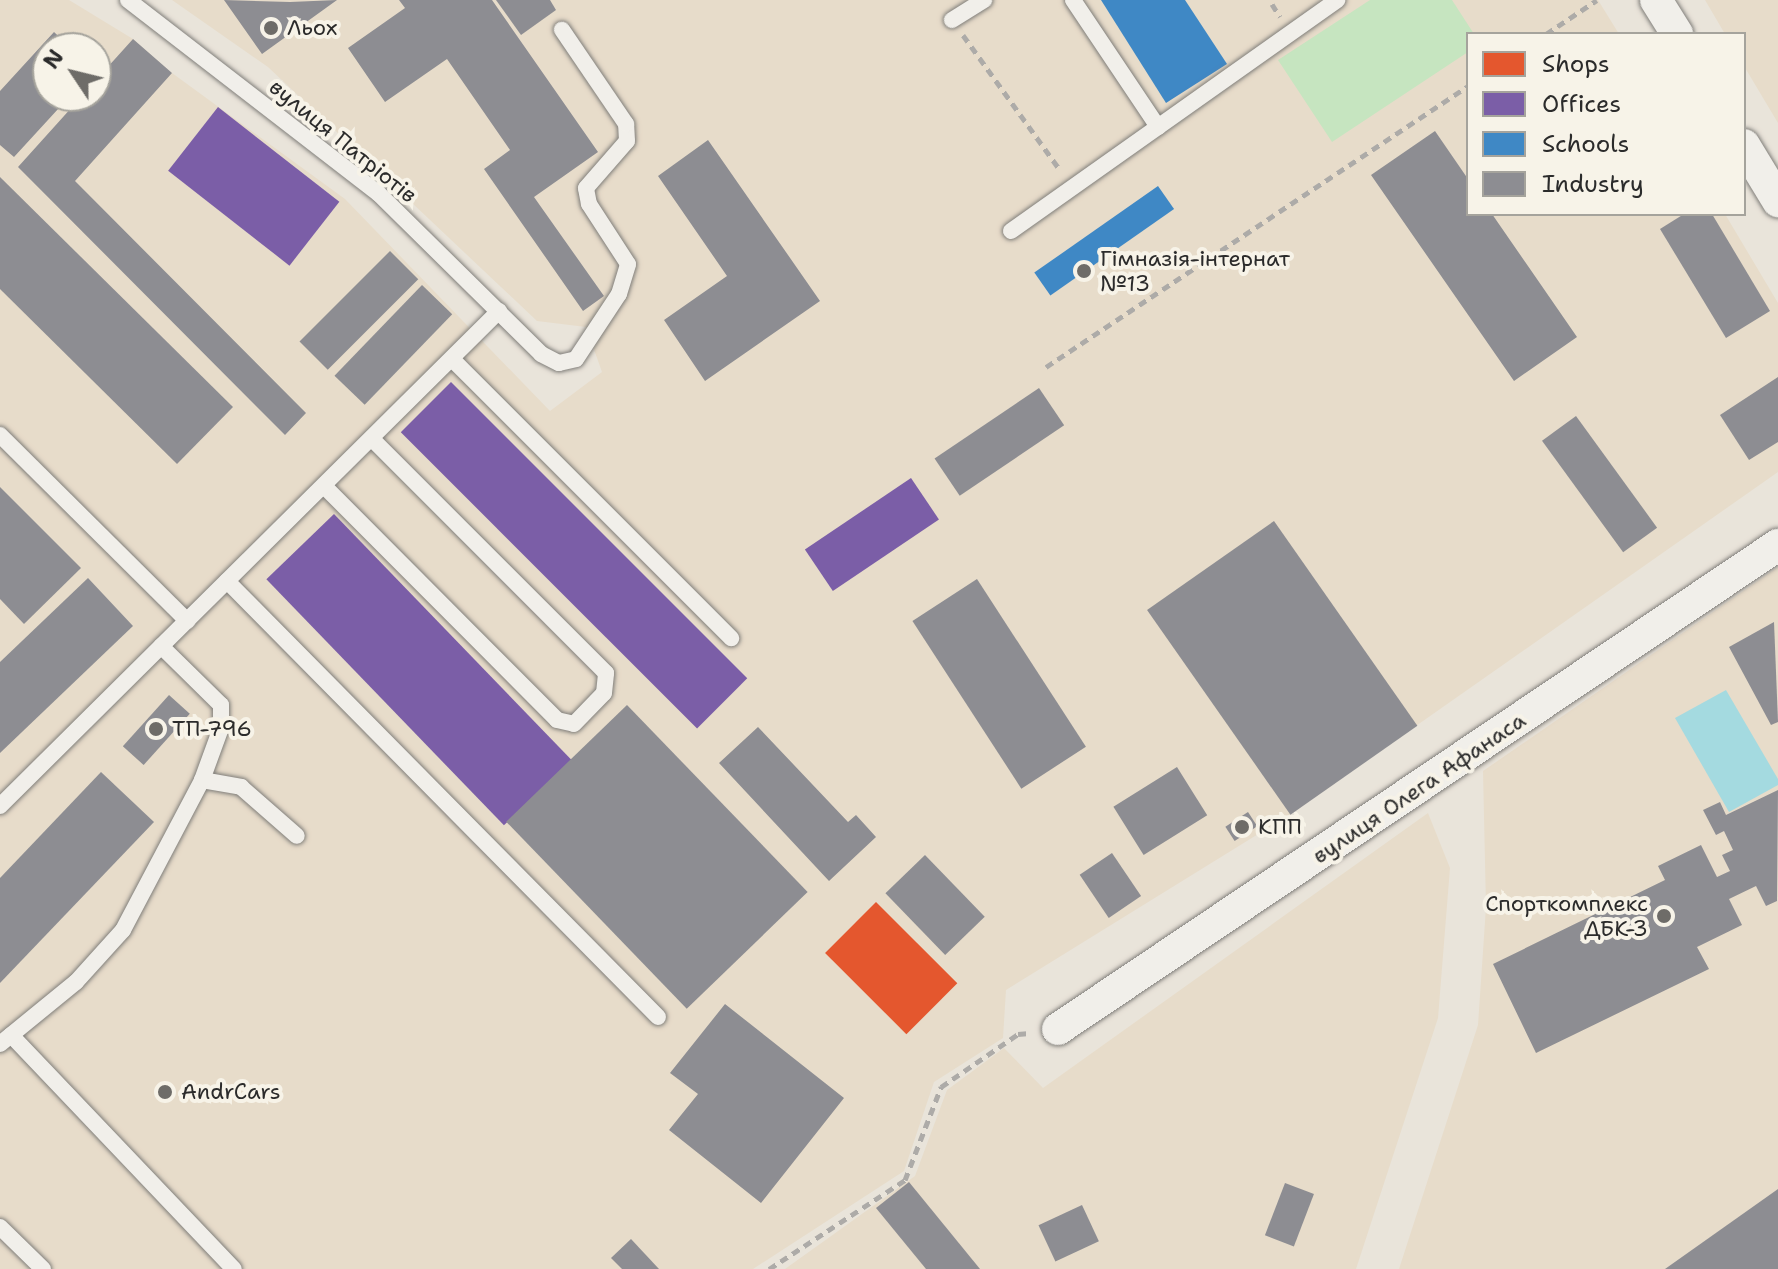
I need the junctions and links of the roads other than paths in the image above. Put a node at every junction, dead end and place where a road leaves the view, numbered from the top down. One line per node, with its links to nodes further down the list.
1 (128, 0): 13 (lane, вулиця Патріотів)
2 (984, 0): 6 (lane)
3 (1073, 0): 9 (lane)
4 (1337, 0): 9 (lane)
5 (1656, 0): 8 (street)
6 (952, 20)
7 (562, 30): 13 (lane, вулиця Патріотів)
8 (1676, 32)
9 (1158, 127): 12 (lane)
10 (1746, 148): 11 (street)
11 (1778, 201)
12 (1011, 231)
13 (499, 311): 14 (lane)
14 (452, 359): 16 (lane); 21 (lane)
15 (0, 435): 20 (lane)
16 (372, 439): 17 (lane); 17 (lane)
17 (324, 486): 19 (lane)
18 (1778, 545): 27 (street, вулиця Олега Афанаса)
19 (227, 581): 20 (lane); 26 (lane)
20 (187, 621): 22 (lane)
21 (731, 638)
22 (161, 646): 23 (lane); 24 (lane)
23 (202, 780): 25 (lane); 28 (lane)
24 (0, 806)
25 (297, 836)
26 (658, 1017)
27 (1058, 1029)
28 (6, 1039): 31 (lane)
29 (0, 1227): 30 (lane)
30 (43, 1269)
31 (234, 1269)

